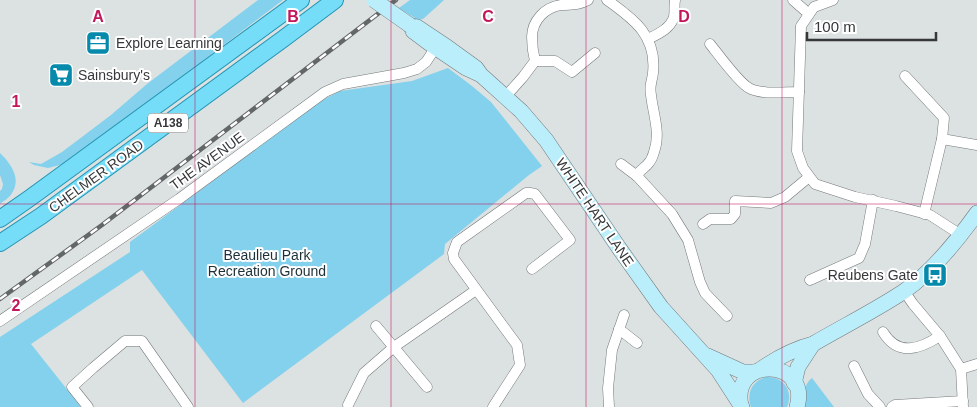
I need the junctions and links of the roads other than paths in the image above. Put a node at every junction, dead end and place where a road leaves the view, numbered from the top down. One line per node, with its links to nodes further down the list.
1 (301, 0): 28 (main road, CHELMER ROAD / A138)
2 (335, 0): 31 (main road, CHELMER ROAD / A138)
3 (374, 0): 10 (street, WHITE HART LANE, bridge)
4 (588, 0): 15 (street)
5 (607, 0): 11 (street)
6 (675, 0): 11 (street)
7 (793, 0): 9 (street)
8 (833, 0): 9 (street)
9 (809, 14): 18 (street)
10 (412, 26): 13 (street, WHITE HART LANE); 16 (street, WHITE HART LANE)
11 (648, 39): 23 (street)
12 (710, 44): 18 (street)
13 (436, 47): 16 (street, WHITE HART LANE); 38 (street, THE AVENUE)
14 (595, 53): 15 (street)
15 (535, 61): 19 (street)
16 (481, 75): 19 (street, WHITE HART LANE)
17 (905, 76): 20 (street)
18 (799, 92): 24 (street)
19 (506, 96): 46 (street, WHITE HART LANE)
20 (942, 139): 21 (street); 27 (street)
21 (977, 146)
22 (621, 164): 23 (street)
23 (637, 176): 37 (street)
24 (809, 177): 25 (street); 29 (street)
25 (872, 200): 27 (street); 33 (street)
26 (977, 213): 30 (street)
27 (924, 214): 30 (street)
28 (0, 219)
29 (703, 224)
30 (962, 235): 35 (street)
31 (0, 244)
32 (532, 269): 34 (street)
33 (810, 280)
34 (476, 290): 45 (street); 58 (street)
35 (904, 291): 42 (street); 44 (street)
36 (624, 315): 40 (street)
37 (727, 316)
38 (0, 321)
39 (376, 326): 45 (street)
40 (620, 329): 43 (street); 59 (street)
41 (883, 332): 42 (street)
42 (940, 336): 49 (street)
43 (637, 343)
44 (813, 344): 50 (street); 51 (street)
45 (394, 348): 52 (street); 55 (street)
46 (705, 354): 50 (street, WHITE HART LANE); 60 (street, WHITE HART LANE)
47 (977, 364): 49 (street)
48 (854, 366): 61 (street)
49 (961, 369): 54 (street)
50 (758, 371): 51 (street, WHITE HART LANE); 60 (street)
51 (794, 383): 53 (street)
52 (427, 386)
53 (798, 404)
54 (963, 404): 62 (street)
55 (348, 406)
56 (88, 407): 57 (street)
57 (188, 407)
58 (493, 407)
59 (608, 407)
60 (742, 407)
61 (880, 407)
62 (892, 407)

